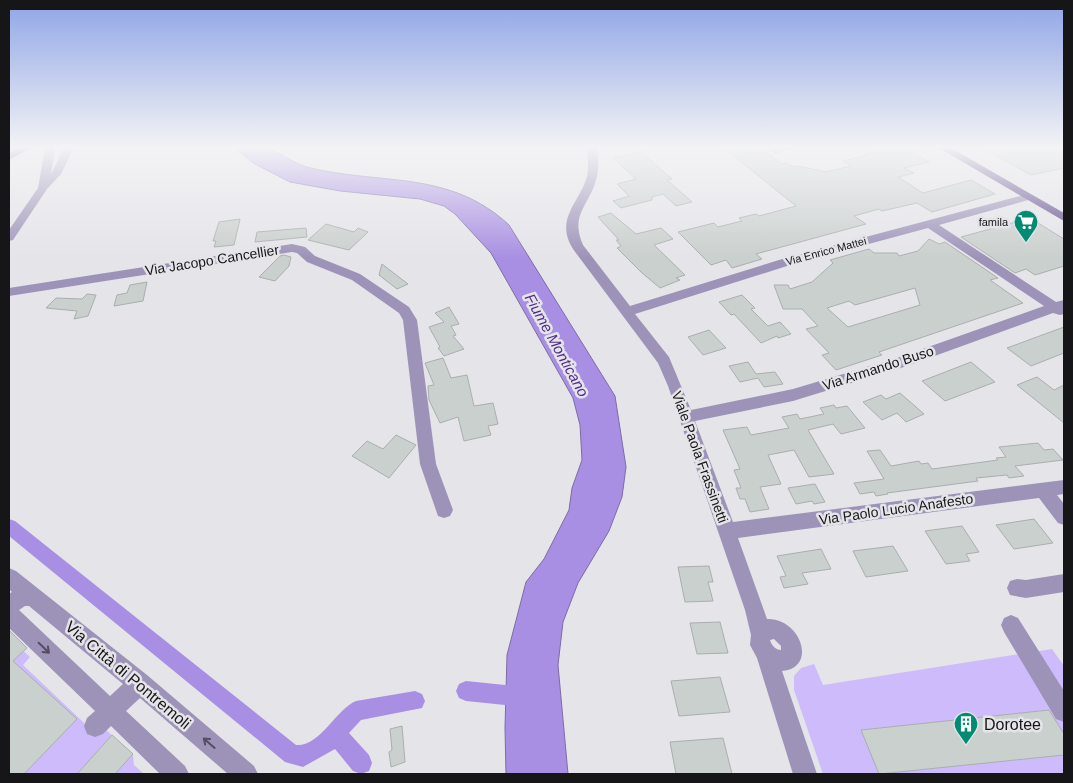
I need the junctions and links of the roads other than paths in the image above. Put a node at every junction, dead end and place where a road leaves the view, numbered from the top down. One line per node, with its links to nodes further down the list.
1 (44, 185): 5 (street)
2 (47, 185): 5 (street)
3 (588, 185): 12 (street, Viale Paola Frassinetti)
4 (1007, 185): 6 (main road)
5 (43, 188): 9 (street)
6 (1028, 197): 7 (main road); 8 (street, Via Enrico Mattei)
7 (1064, 218)
8 (930, 224): 11 (street); 12 (street, Via Enrico Mattei)
9 (9, 238)
10 (9, 292): 16 (street, Via Jacopo Cancellier)
11 (1061, 308): 13 (street, Via Armando Buso)
12 (626, 312): 13 (street, Viale Paola Frassinetti)
13 (687, 417): 18 (street, Viale Paola Frassinetti)
14 (1064, 487): 15 (street, Via Paolo Lucio Anafesto)
15 (1043, 490): 17 (street); 18 (street, Via Paolo Lucio Anafesto)
16 (444, 510)
17 (1064, 517)
18 (727, 532): 26 (street, Viale Paola Frassinetti)
19 (9, 577): 22 (street, Via Città di Pontremoli)
20 (1064, 583): 21 (street)
21 (1017, 588)
22 (31, 596): 23 (street); 28 (street, Via Città di Pontremoli)
23 (9, 605)
24 (9, 614): 30 (street, one-way to 30)
25 (1011, 625): 29 (street)
26 (769, 632): 27 (street, Viale Paola Frassinetti); 27 (street)
27 (774, 658): 33 (street)
28 (139, 683): 30 (street); 32 (street, Via Città di Pontremoli, one-way to 28)
29 (1064, 711)
30 (103, 719): 31 (street)
31 (178, 774)
32 (246, 774)
33 (805, 774)

